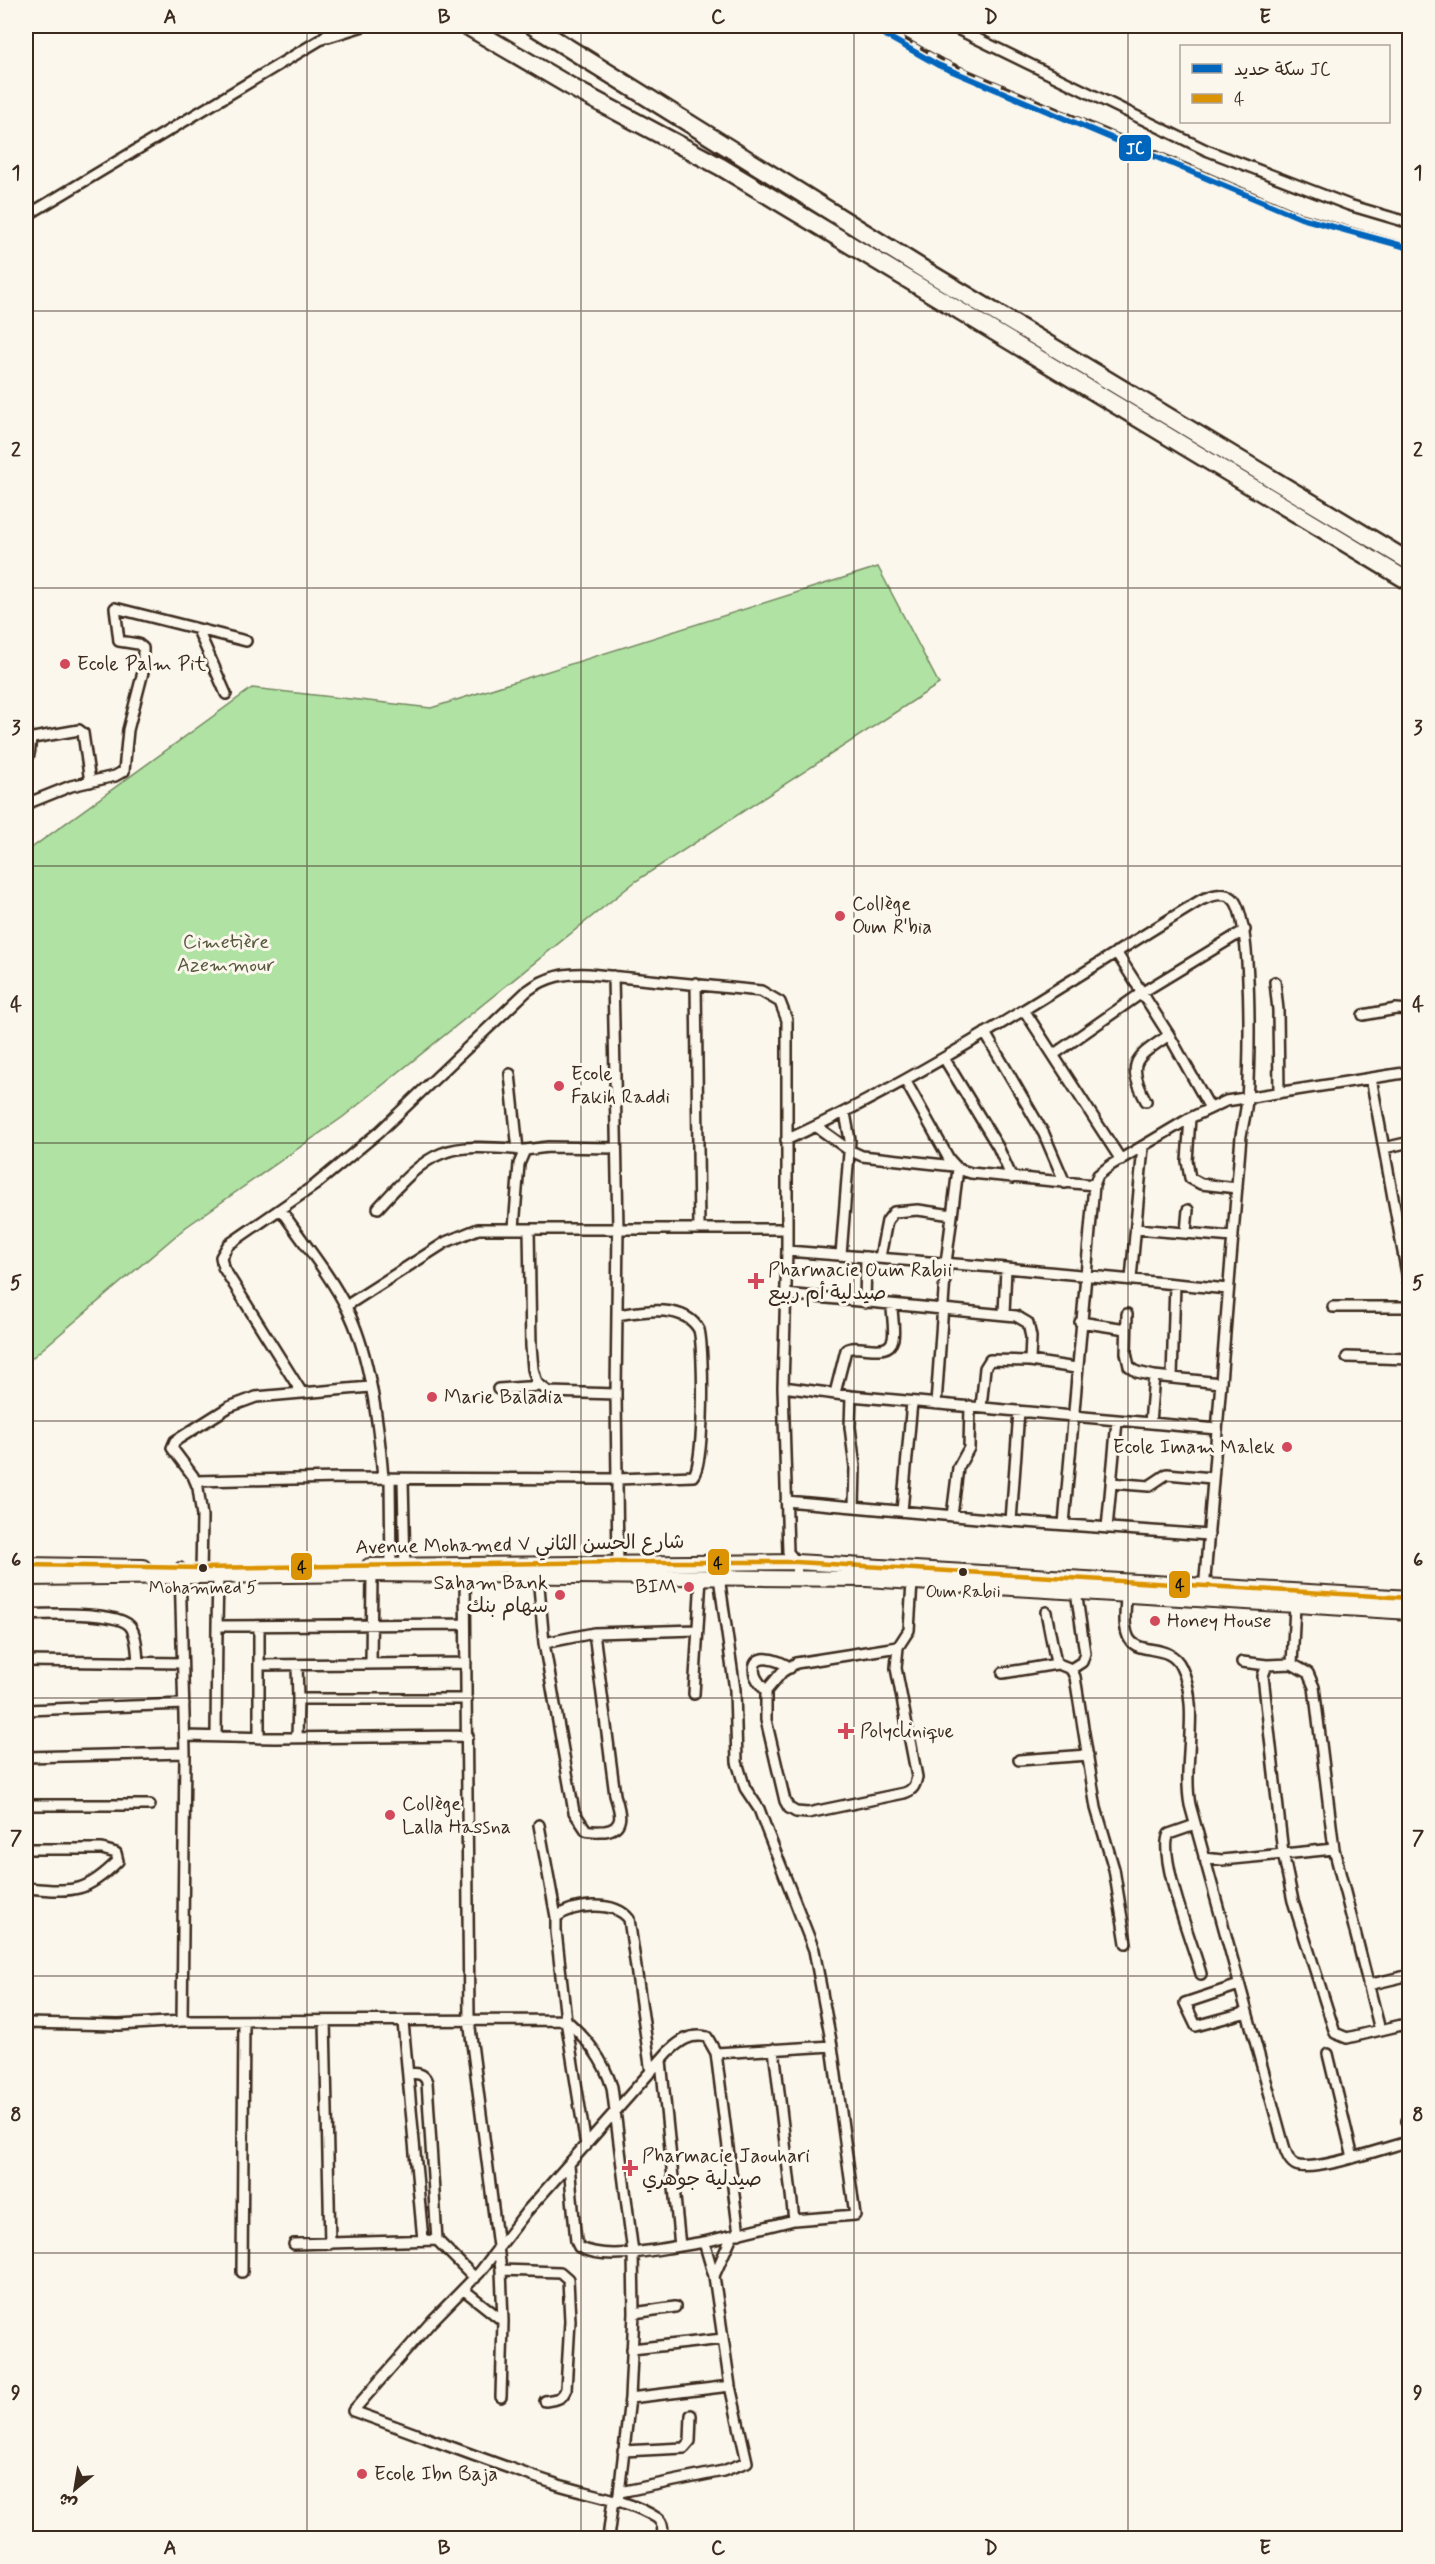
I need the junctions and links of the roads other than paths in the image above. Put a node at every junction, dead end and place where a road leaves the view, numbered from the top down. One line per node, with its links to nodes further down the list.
1 (338, 26): 6 (street)
2 (363, 26): 6 (street)
3 (466, 26): 10 (highway)
4 (533, 26): 9 (highway)
5 (951, 26): 8 (street)
6 (320, 40): 7 (street)
7 (26, 216)
8 (1410, 223)
9 (1410, 562)
10 (1410, 582)
11 (198, 630): 12 (street); 13 (street); 15 (street)
12 (246, 641)
13 (226, 694)
14 (26, 759): 15 (street)
15 (90, 782): 16 (street)
16 (26, 804)
17 (1245, 930): 18 (street); 22 (street); 35 (street)
18 (1116, 952): 22 (street); 23 (street)
19 (613, 976): 21 (street); 44 (street); 55 (street)
20 (1275, 982): 34 (street)
21 (696, 983): 41 (street); 60 (street)
22 (1143, 992): 27 (street); 28 (street)
23 (1024, 1010): 26 (street); 28 (street)
24 (1410, 1010): 25 (street)
25 (1363, 1015)
26 (985, 1034): 29 (street); 51 (street)
27 (1169, 1035): 36 (street); 37 (street)
28 (1053, 1055): 48 (street)
29 (944, 1058): 33 (street); 50 (street)
30 (1410, 1072): 32 (street)
31 (510, 1074): 46 (street)
32 (1371, 1078): 34 (street); 45 (street)
33 (905, 1080): 38 (street); 49 (street)
34 (1278, 1093): 35 (street)
35 (1247, 1097): 37 (street); 53 (street)
36 (1146, 1101)
37 (1209, 1108): 39 (street)
38 (845, 1113): 40 (street); 47 (street)
39 (1190, 1118): 43 (street); 53 (street)
40 (817, 1126): 41 (street); 47 (street)
41 (786, 1140): 62 (street)
42 (1410, 1142): 45 (street)
43 (1143, 1147): 48 (street); 63 (street)
44 (616, 1148): 46 (street); 59 (street)
45 (1384, 1148): 76 (street)
46 (521, 1150): 54 (street); 58 (street)
47 (849, 1150): 49 (street); 67 (street)
48 (1120, 1160): 52 (street)
49 (956, 1168): 50 (street); 57 (street)
50 (1012, 1178): 51 (street)
51 (1065, 1183): 52 (street)
52 (1094, 1185): 72 (street)
53 (1237, 1188): 65 (street)
54 (378, 1208)
55 (281, 1210): 79 (street); 100 (street)
56 (1188, 1210): 64 (street)
57 (952, 1215): 69 (street); 70 (street)
58 (514, 1228): 61 (street); 79 (street)
59 (618, 1228): 60 (street); 61 (street); 86 (street)
60 (699, 1228): 62 (street)
61 (529, 1229): 96 (street)
62 (787, 1229): 66 (street)
63 (1136, 1229): 64 (street); 73 (street)
64 (1186, 1232): 65 (street)
65 (1233, 1237): 75 (street)
66 (787, 1251): 67 (street); 77 (street)
67 (841, 1255): 68 (street)
68 (866, 1257): 69 (street); 78 (street)
69 (880, 1257): 70 (street)
70 (946, 1263): 71 (street); 83 (street)
71 (1006, 1268): 72 (street); 84 (street)
72 (1084, 1275): 73 (street); 87 (street)
73 (1131, 1279): 74 (street)
74 (1175, 1284): 75 (street); 94 (street)
75 (1228, 1288): 95 (street)
76 (1410, 1290)
77 (785, 1294): 78 (street); 98 (street)
78 (865, 1303): 80 (street)
79 (346, 1306): 97 (street)
80 (892, 1306): 83 (street); 101 (street)
81 (1333, 1307): 82 (street)
82 (1410, 1307)
83 (943, 1310): 84 (street); 105 (street)
84 (1004, 1314): 91 (street)
85 (1127, 1314): 88 (street)
86 (617, 1315): 102 (street); 115 (street)
87 (1080, 1322): 88 (street); 92 (street)
88 (1126, 1329): 93 (street)
89 (1347, 1357): 90 (street)
90 (1410, 1359)
91 (1030, 1361): 92 (street); 106 (street)
92 (1076, 1368): 108 (street)
93 (1154, 1376): 94 (street); 110 (street)
94 (1172, 1377): 95 (street)
95 (1220, 1383): 111 (street)
96 (540, 1386): 99 (street); 102 (street)
97 (370, 1387): 100 (street); 113 (street)
98 (783, 1388): 101 (street); 118 (street)
99 (498, 1389)
100 (302, 1393): 116 (street)
101 (835, 1393): 103 (street)
102 (615, 1394): 115 (street)
103 (851, 1396): 104 (street); 119 (street)
104 (912, 1402): 105 (street); 120 (street)
105 (936, 1404): 106 (street)
106 (975, 1407): 107 (street); 121 (street)
107 (1019, 1411): 108 (street); 122 (street)
108 (1073, 1416): 109 (street); 123 (street)
109 (1117, 1421): 110 (street); 117 (street)
110 (1150, 1423): 111 (street)
111 (1217, 1429): 112 (street)
112 (1212, 1478): 117 (street); 125 (street)
113 (386, 1479): 114 (street); 116 (street); 129 (street)
114 (403, 1479): 115 (street); 129 (street)
115 (618, 1479): 127 (street)
116 (195, 1481): 131 (street)
117 (1111, 1483): 124 (street)
118 (786, 1502): 119 (street); 126 (street)
119 (854, 1507): 120 (street)
120 (902, 1511): 121 (street)
121 (952, 1516): 122 (street)
122 (1011, 1521): 123 (street)
123 (1064, 1524): 124 (street)
124 (1107, 1527): 125 (street)
125 (1209, 1535): 144 (street)
126 (789, 1559): 127 (main road, Avenue Mohamed V شارع الحسن الثاني); 140 (street); 141 (street); 142 (main road, Avenue Mohamed V شارع الحسن الثاني)
127 (618, 1562): 129 (main road, Avenue Mohamed V شارع الحسن الثاني); 136 (street)
128 (26, 1565): 130 (main road, Avenue Mohamed V شارع الحسن الثاني)
129 (398, 1570): 131 (main road, Avenue Mohamed V شارع الحسن الثاني); 132 (main road, Avenue Mohamed V شارع الحسن الثاني); 133 (main road, Avenue Mohamed V شارع الحسن الثاني)
130 (180, 1572): 131 (main road, Avenue Mohamed V شارع الحسن الثاني); 139 (main road, Avenue Mohamed V شارع الحسن الثاني); 162 (street)
131 (201, 1572): 135 (main road, Avenue Mohamed V شارع الحسن الثاني)
132 (372, 1575): 135 (main road, Avenue Mohamed V شارع الحسن الثاني); 152 (street)
133 (465, 1575): 134 (main road, Avenue Mohamed V شارع الحسن الثاني); 151 (street)
134 (538, 1575): 136 (main road, Avenue Mohamed V شارع الحسن الثاني); 157 (street)
135 (218, 1576): 153 (street)
136 (617, 1576): 137 (main road, Avenue Mohamed V شارع الحسن الثاني)
137 (701, 1577): 138 (main road, Avenue Mohamed V شارع الحسن الثاني); 155 (street)
138 (719, 1577): 140 (main road, Avenue Mohamed V شارع الحسن الثاني); 213 (street)
139 (26, 1578)
140 (782, 1578): 141 (main road, Avenue Mohamed V شارع الحسن الثاني)
141 (797, 1578): 142 (main road, Avenue Mohamed V شارع الحسن الثاني)
142 (916, 1578): 143 (main road, Avenue Mohamed V شارع الحسن الثاني); 144 (main road, Avenue Mohamed V شارع الحسن الثاني); 158 (street)
143 (1076, 1591): 145 (main road, Avenue Mohamed V شارع الحسن الثاني); 171 (street)
144 (1203, 1593): 145 (main road, Avenue Mohamed V شارع الحسن الثاني); 146 (main road, Avenue Mohamed V شارع الحسن الثاني); 147 (main road, Avenue Mohamed V شارع الحسن الثاني)
145 (1126, 1594): 191 (street)
146 (1410, 1598)
147 (1295, 1606): 149 (main road, Avenue Mohamed V شارع الحسن الثاني); 166 (street)
148 (1046, 1612): 165 (street)
149 (1410, 1612)
150 (26, 1614): 160 (street)
151 (465, 1624): 152 (street); 163 (street)
152 (372, 1625): 154 (street); 164 (street)
153 (217, 1626): 154 (street); 180 (street)
154 (259, 1626): 167 (street)
155 (698, 1630): 156 (street); 174 (street)
156 (594, 1633): 157 (street); 157 (street)
157 (544, 1643)
158 (898, 1647): 170 (street); 173 (street)
159 (26, 1661): 160 (street)
160 (138, 1662): 162 (street)
161 (1242, 1662): 169 (street)
162 (182, 1663): 177 (street)
163 (466, 1663): 164 (street); 176 (street)
164 (371, 1664): 168 (street)
165 (1057, 1664): 171 (street); 172 (street)
166 (1292, 1664): 169 (street); 193 (street)
167 (259, 1665): 168 (street); 182 (street)
168 (297, 1665): 175 (street)
169 (1267, 1665): 194 (street)
170 (790, 1668): 173 (street); 173 (street)
171 (1071, 1669): 185 (street)
172 (1003, 1673)
173 (766, 1691)
174 (694, 1694)
175 (298, 1699): 176 (street); 183 (street)
176 (467, 1699): 181 (street)
177 (184, 1704): 178 (street); 179 (street)
178 (26, 1710)
179 (185, 1736): 180 (street); 184 (street)
180 (216, 1736): 182 (street)
181 (468, 1736): 183 (street); 204 (street)
182 (258, 1738): 183 (street)
183 (297, 1738)
184 (185, 1753): 186 (street); 206 (street)
185 (1088, 1755): 187 (street); 198 (street)
186 (26, 1757)
187 (1019, 1760)
188 (26, 1805): 189 (street)
189 (150, 1805)
190 (539, 1825): 197 (street)
191 (1195, 1825): 195 (street); 199 (street)
192 (26, 1849): 196 (street)
193 (1334, 1849): 194 (street); 202 (street)
194 (1283, 1854): 195 (street); 212 (street)
195 (1204, 1858): 201 (street)
196 (26, 1888)
197 (556, 1917): 205 (street); 218 (street)
198 (1126, 1942)
199 (1201, 1974)
200 (1410, 1975): 202 (street)
201 (1239, 1985): 203 (street); 203 (street)
202 (1368, 1985): 212 (street)
203 (1247, 2012): 224 (street)
204 (469, 2020): 205 (street); 209 (street); 235 (street)
205 (566, 2020): 220 (street); 222 (street)
206 (182, 2021): 208 (street); 210 (street)
207 (326, 2021): 208 (street); 209 (street); 233 (street)
208 (244, 2022): 238 (street)
209 (403, 2022): 219 (street)
210 (26, 2023)
211 (1410, 2023): 212 (street)
212 (1380, 2030)
213 (832, 2046): 214 (street); 227 (street)
214 (774, 2049): 215 (street); 227 (street)
215 (716, 2053): 217 (street); 228 (street)
216 (1328, 2054): 224 (street)
217 (661, 2061): 218 (street); 234 (street)
218 (651, 2072): 220 (street)
219 (408, 2074): 223 (street); 225 (street)
220 (615, 2114): 222 (street); 236 (street)
221 (1410, 2141): 224 (street)
222 (586, 2146): 226 (street)
223 (433, 2158): 225 (street); 230 (street)
224 (1353, 2158)
225 (416, 2159): 229 (street)
226 (569, 2165): 235 (street); 236 (street)
227 (794, 2220): 228 (street)
228 (735, 2235): 231 (street); 239 (street)
229 (423, 2240): 230 (street); 233 (street)
230 (437, 2240): 240 (street)
231 (704, 2242): 234 (street); 239 (street)
232 (294, 2244): 233 (street)
233 (330, 2244)
234 (680, 2246): 236 (street)
235 (498, 2250): 237 (street); 240 (street)
236 (633, 2253): 243 (street)
237 (501, 2270): 244 (street); 250 (street)
238 (242, 2272)
239 (714, 2276): 245 (street)
240 (475, 2278): 241 (street)
241 (465, 2290): 244 (street); 253 (street)
242 (675, 2307): 243 (street)
243 (634, 2313): 246 (street)
244 (503, 2321): 248 (street)
245 (723, 2339): 246 (street); 247 (street)
246 (632, 2349): 249 (street)
247 (730, 2386): 249 (street); 253 (street)
248 (501, 2397)
249 (630, 2398): 252 (street)
250 (545, 2401)
251 (691, 2415): 252 (street)
252 (623, 2451): 253 (street)
253 (617, 2498): 254 (street); 255 (street)
254 (608, 2538)
255 (662, 2538)

